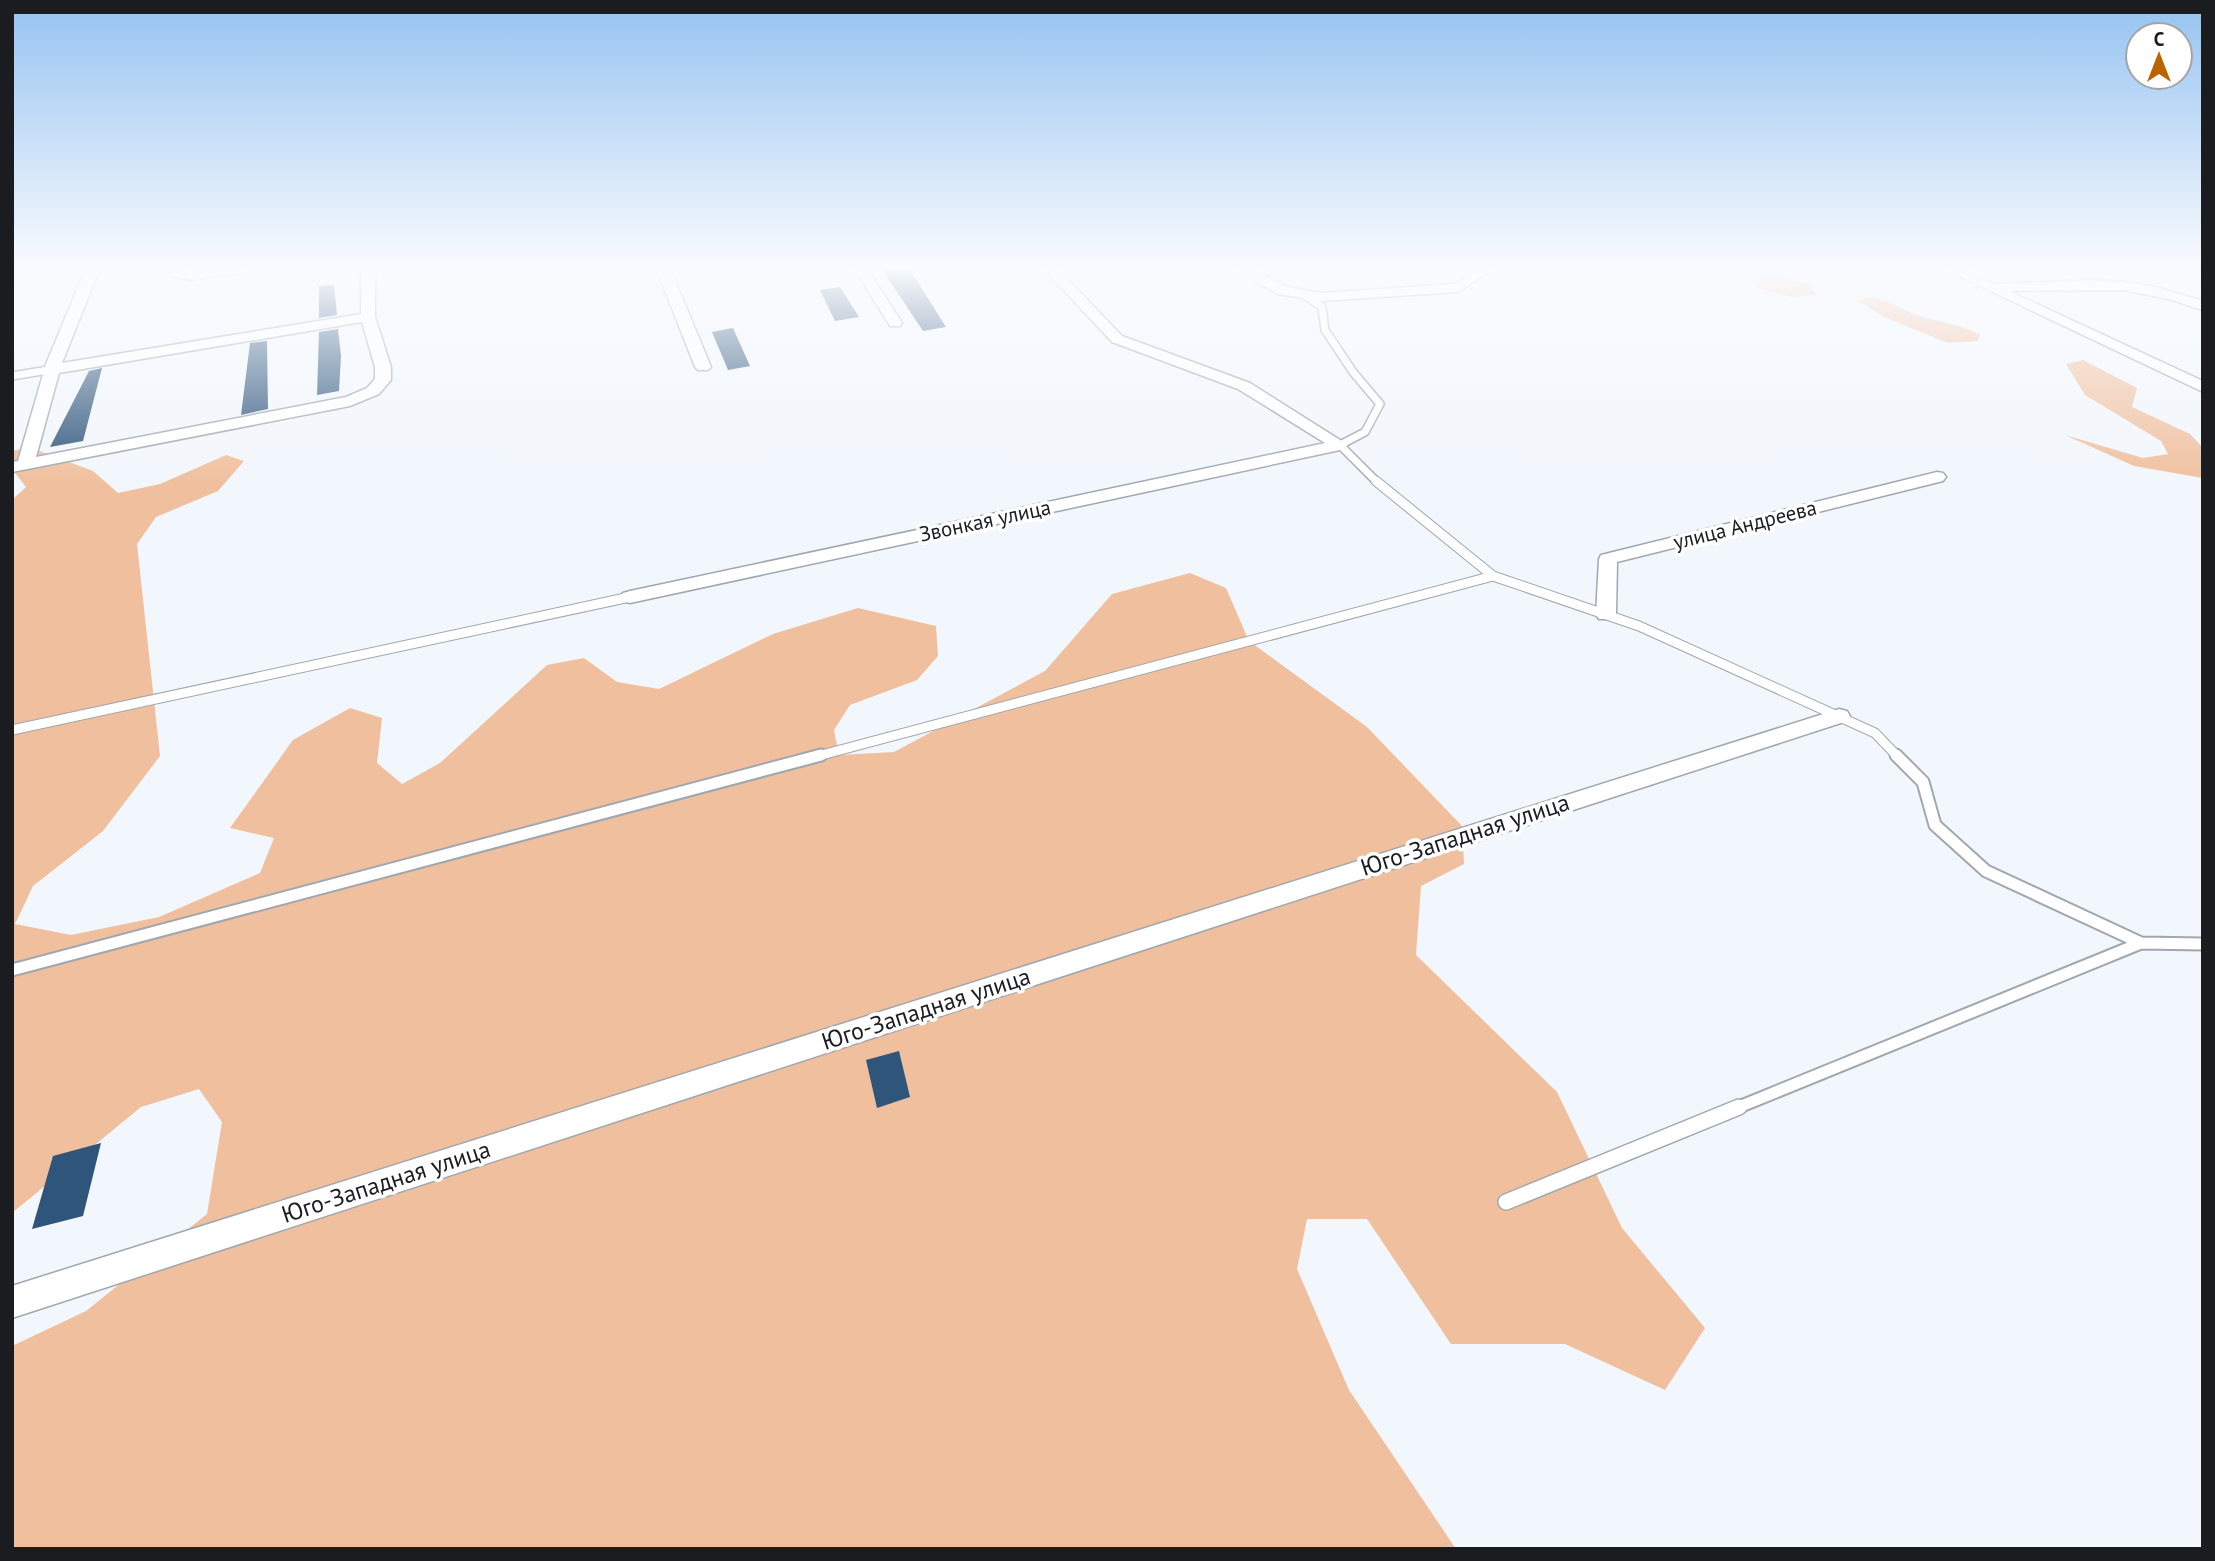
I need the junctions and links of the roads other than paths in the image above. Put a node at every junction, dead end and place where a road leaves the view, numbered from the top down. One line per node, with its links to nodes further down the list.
1 (64, 341): 9 (street)
2 (224, 341): 9 (street)
3 (375, 341): 13 (street)
4 (692, 341): 8 (street)
5 (1122, 341): 12 (street)
6 (1332, 341): 12 (lane)
7 (2104, 341): 11 (street)
8 (703, 367)
9 (54, 369): 10 (lane); 13 (street)
10 (12, 376)
11 (2203, 387)
12 (1340, 445): 15 (lane); 16 (street, Звонкая улица)
13 (19, 465)
14 (1937, 477): 17 (street, улица Андреева)
15 (1493, 576): 17 (lane); 22 (lane)
16 (630, 597): 19 (lane)
17 (1606, 615): 18 (lane)
18 (1839, 716): 20 (lane); 24 (street, Юго-Западная улица)
19 (12, 730)
20 (2141, 943): 21 (lane); 23 (lane)
21 (2203, 944)
22 (12, 970)
23 (1506, 1202)
24 (12, 1302)

